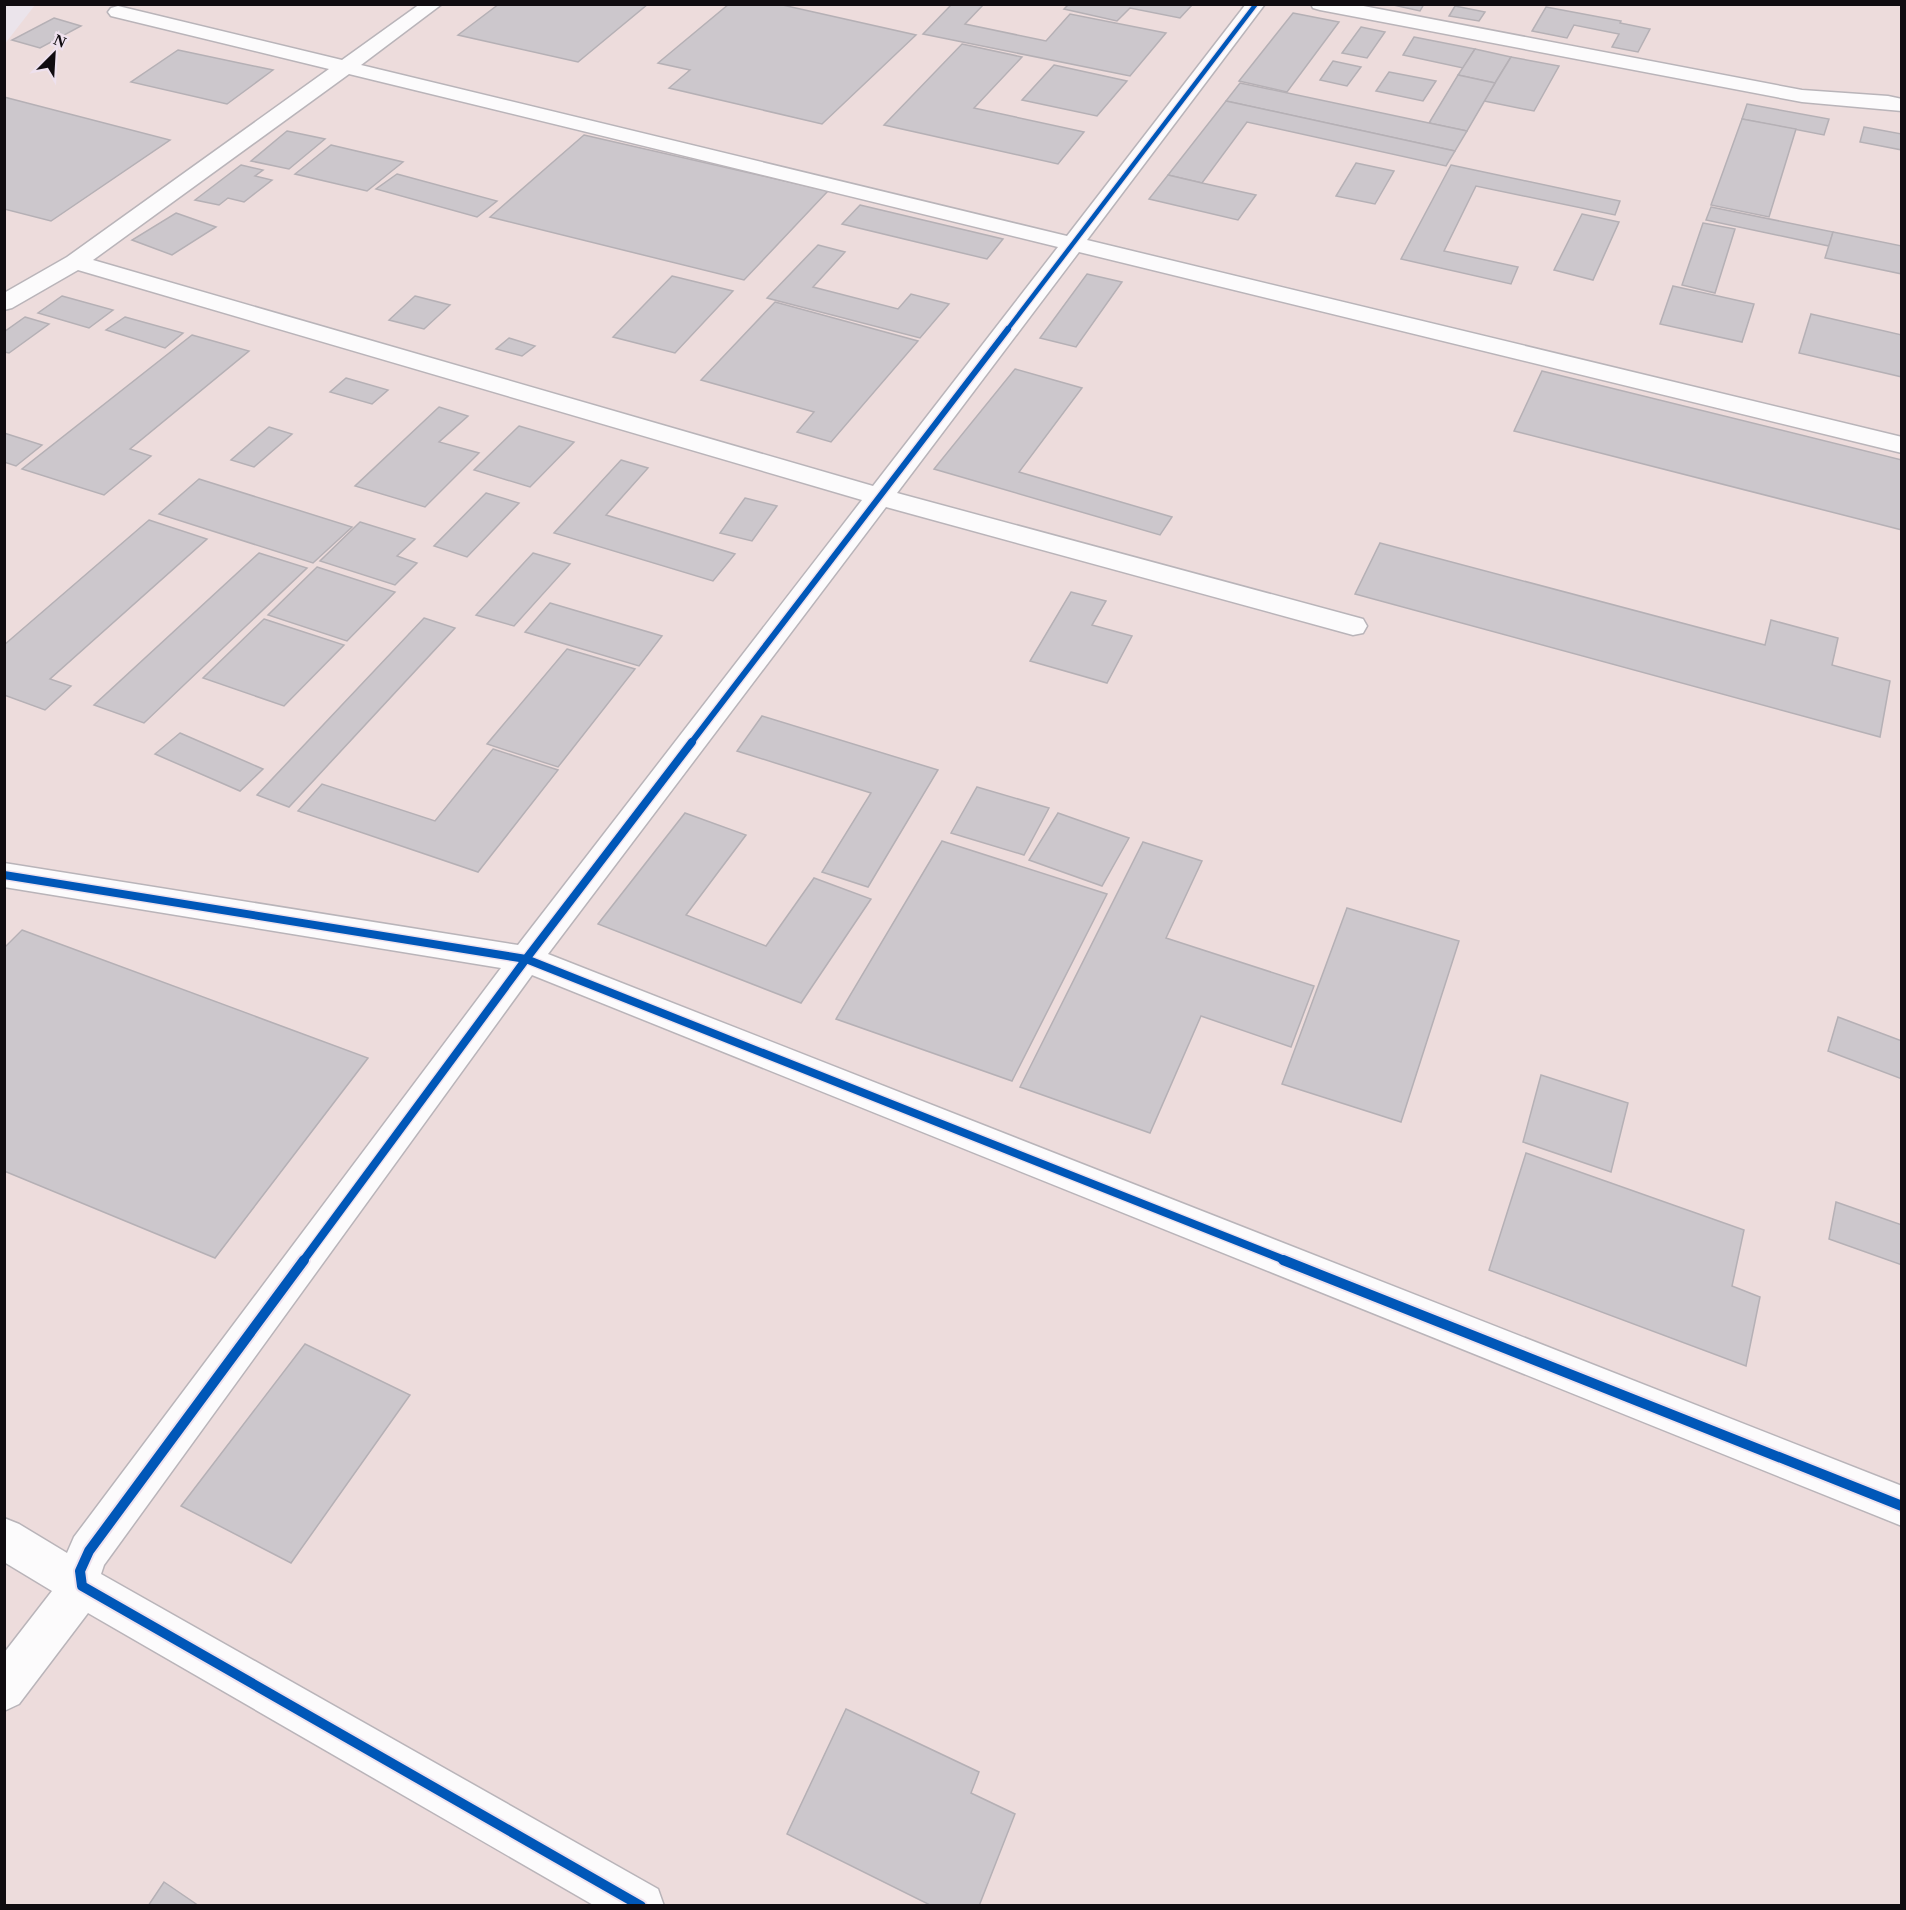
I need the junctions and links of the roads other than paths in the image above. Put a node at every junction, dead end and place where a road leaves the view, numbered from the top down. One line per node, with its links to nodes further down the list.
1 (433, 4): 5 (street)
2 (1256, 4): 7 (street)
3 (1320, 4): 6 (street)
4 (118, 12): 5 (street)
5 (345, 67): 7 (street); 8 (street)
6 (1902, 105)
7 (1072, 243): 10 (street); 11 (street)
8 (75, 262): 9 (street); 11 (street)
9 (4, 303)
10 (1902, 445)
11 (882, 497): 12 (street); 14 (street)
12 (1353, 626)
13 (4, 875): 14 (street)
14 (526, 959): 15 (street); 17 (street)
15 (1902, 1506)
16 (4, 1538): 17 (street)
17 (82, 1586): 18 (street); 19 (street)
18 (4, 1689)
19 (641, 1905)

